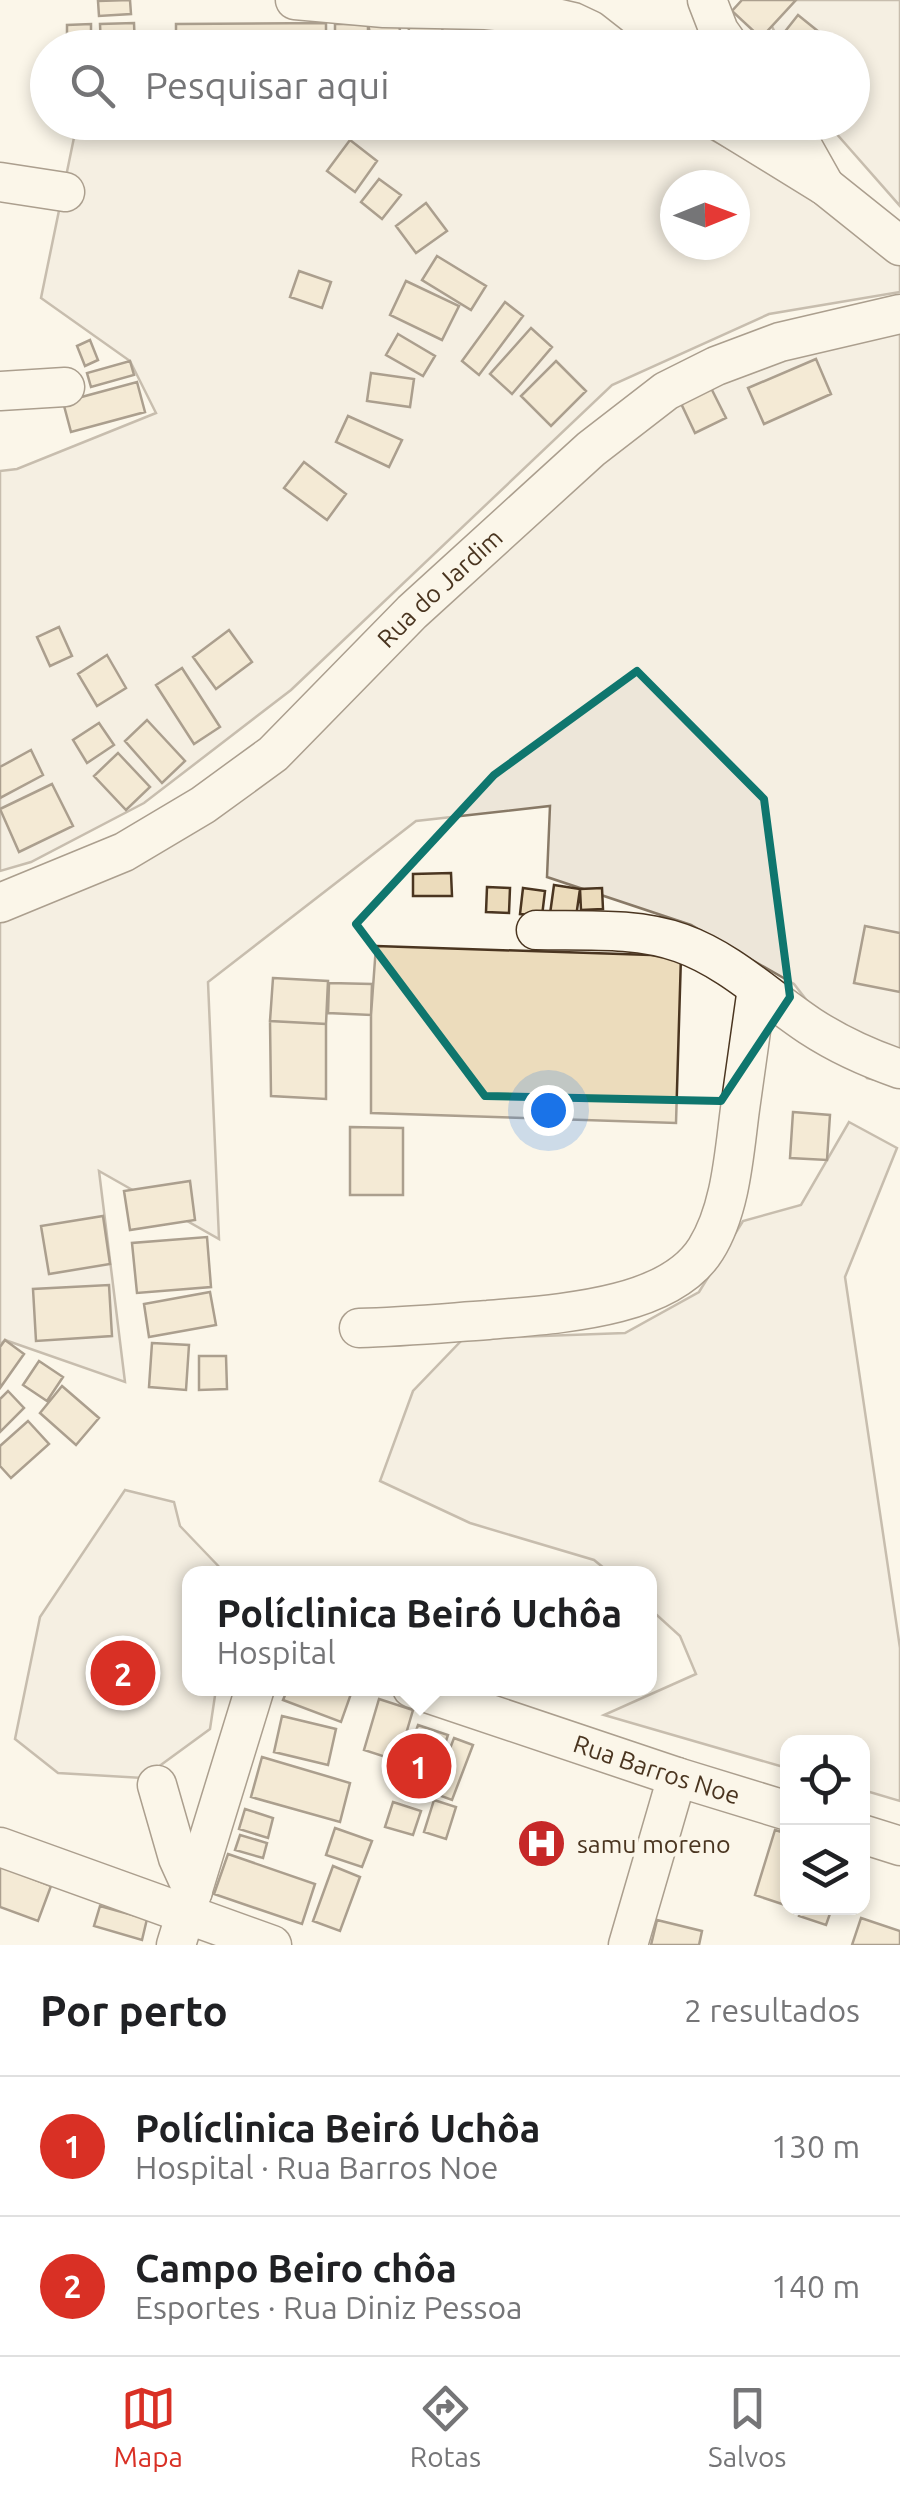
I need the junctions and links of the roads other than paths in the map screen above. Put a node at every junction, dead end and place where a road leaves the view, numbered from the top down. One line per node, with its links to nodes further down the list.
1 (294, 0): 3 (street)
2 (706, 0): 5 (street)
3 (383, 4): 4 (street)
4 (590, 30)
5 (719, 30)
6 (750, 140): 9 (street)
7 (799, 140): 9 (street)
8 (0, 182): 10 (street)
9 (825, 186): 11 (street)
10 (65, 192)
11 (900, 246)
12 (900, 314): 15 (street, Rua do Jardim)
13 (66, 387): 14 (street)
14 (0, 391)
15 (0, 902)
16 (536, 930): 17 (street)
17 (757, 988): 18 (street); 19 (street)
18 (900, 1069)
19 (359, 1328)
20 (253, 1696): 28 (street)
21 (436, 1696): 22 (street, Rua Barros Noe)
22 (677, 1777): 24 (street, Rua Barros Noe); 30 (street)
23 (157, 1784): 28 (street)
24 (780, 1809)
25 (870, 1837): 26 (street)
26 (900, 1846)
27 (0, 1847): 28 (street)
28 (185, 1917): 29 (street)
29 (272, 1945)
30 (628, 1945)

